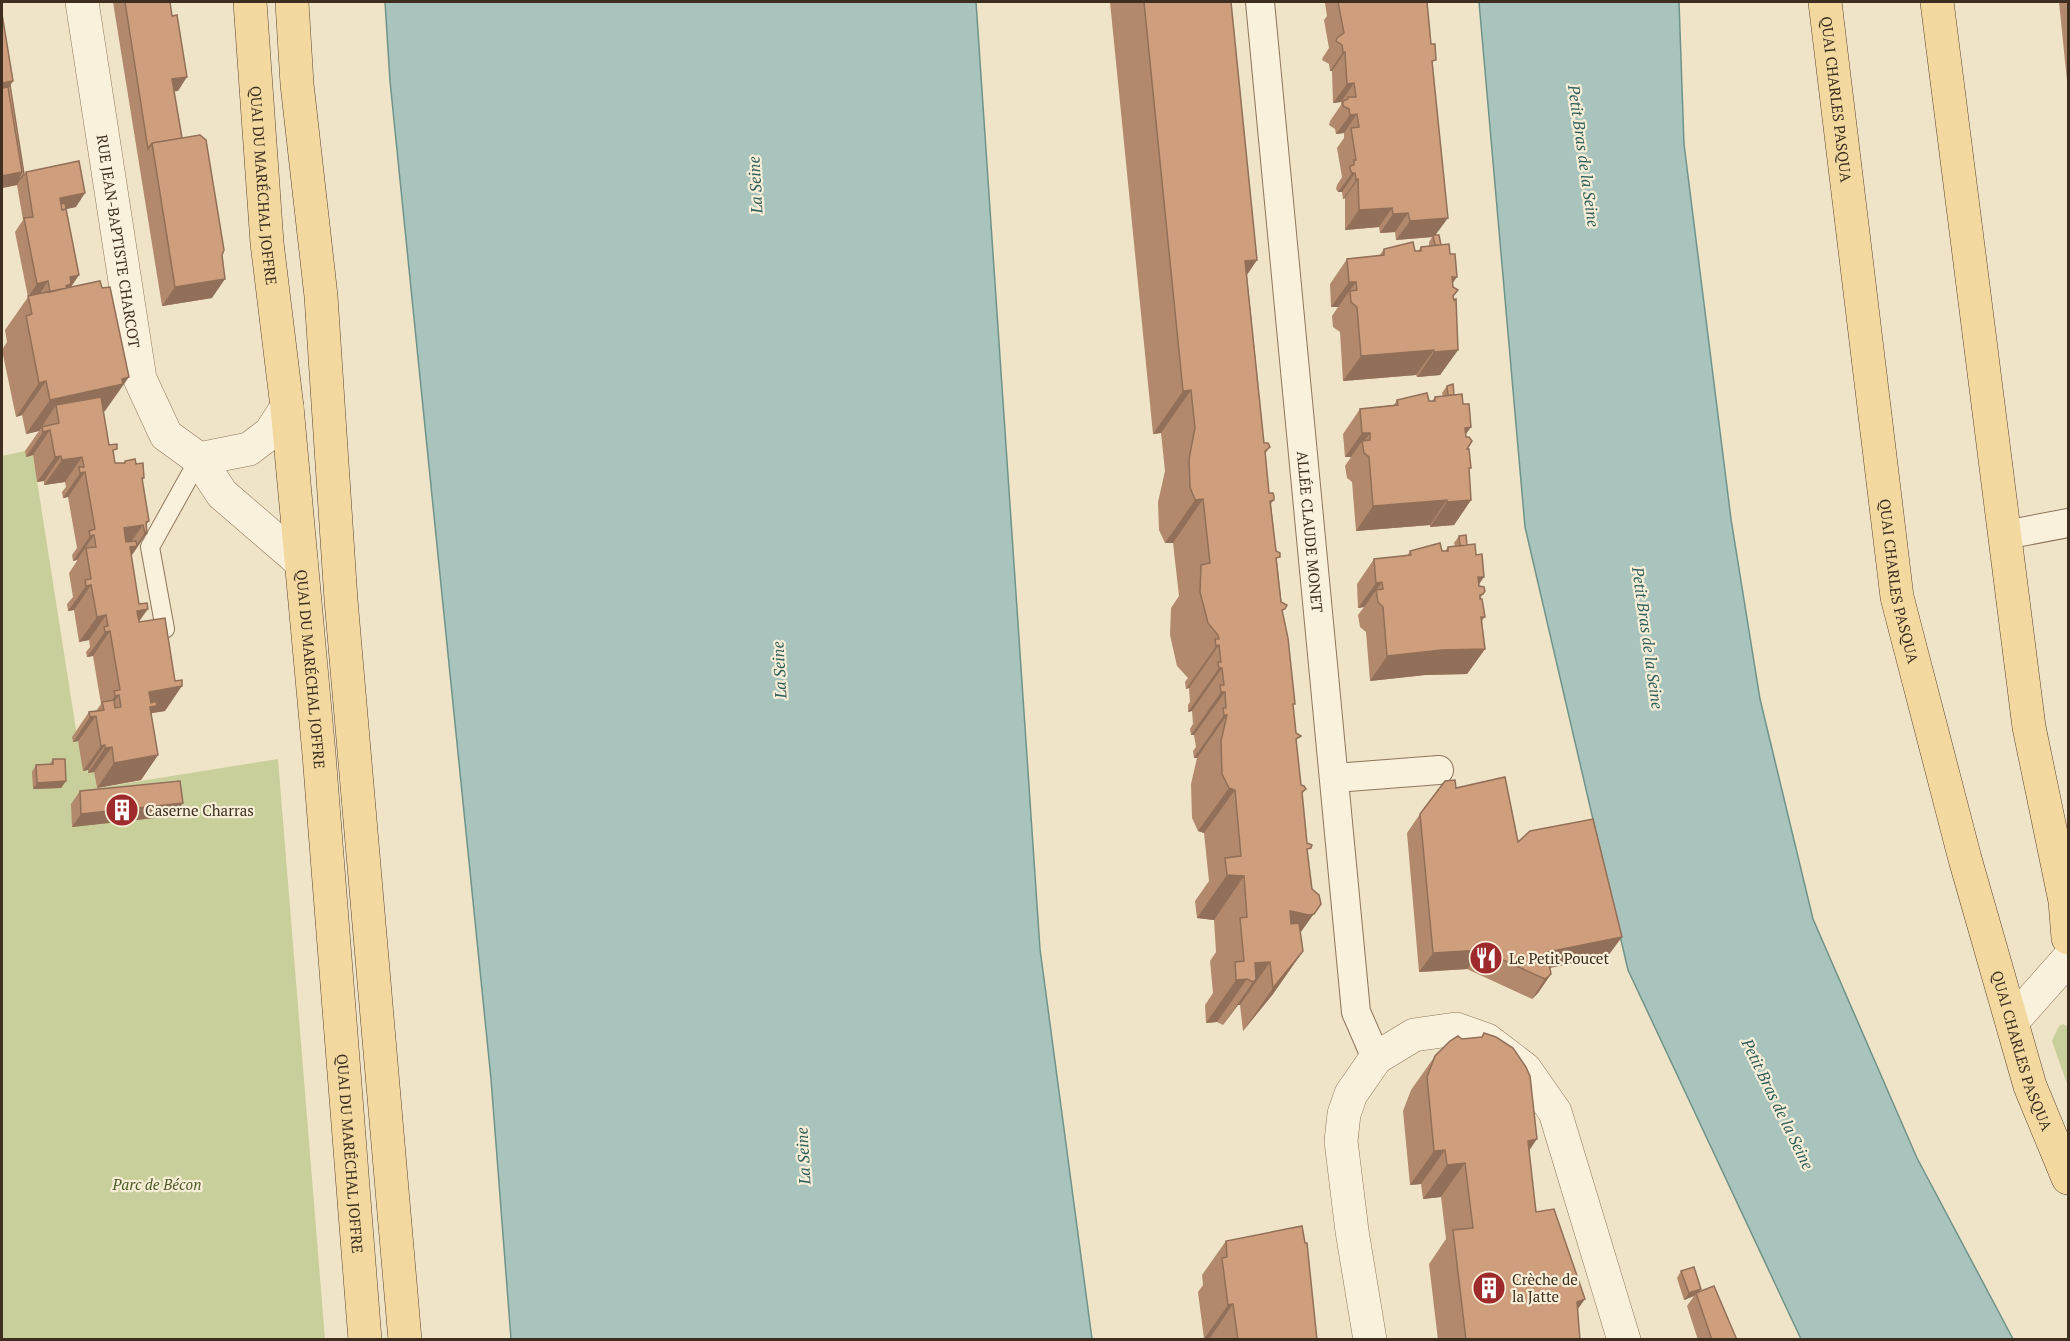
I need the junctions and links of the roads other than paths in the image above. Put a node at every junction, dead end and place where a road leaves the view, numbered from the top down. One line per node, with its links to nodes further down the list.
1 (82, 2): 8 (street, RUE JEAN-BAPTISTE CHARCOT)
2 (250, 2): 7 (main road, QUAI DU MARÉCHAL JOFFRE)
3 (292, 2): 22 (main road)
4 (1260, 2): 14 (street, ALLÉE CLAUDE MONET)
5 (1825, 2): 17 (main road, QUAI CHARLES PASQUA)
6 (1937, 2): 10 (main road)
7 (287, 407): 8 (street); 11 (main road, QUAI DU MARÉCHAL JOFFRE)
8 (199, 459): 11 (street, RUE JEAN-BAPTISTE CHARCOT); 12 (lane)
9 (2068, 523): 10 (street)
10 (2005, 535): 15 (main road)
11 (301, 562): 21 (main road, QUAI DU MARÉCHAL JOFFRE)
12 (165, 629)
13 (1439, 770): 14 (street)
14 (1335, 778): 18 (street, ALLÉE CLAUDE MONET)
15 (2068, 938)
16 (2068, 960): 17 (street)
17 (2012, 1022): 19 (main road, QUAI CHARLES PASQUA)
18 (1376, 1058): 23 (street); 24 (street)
19 (2061, 1145): 20 (main road, QUAI CHARLES PASQUA)
20 (2068, 1178)
21 (365, 1340)
22 (405, 1340)
23 (1370, 1340)
24 (1624, 1340)

